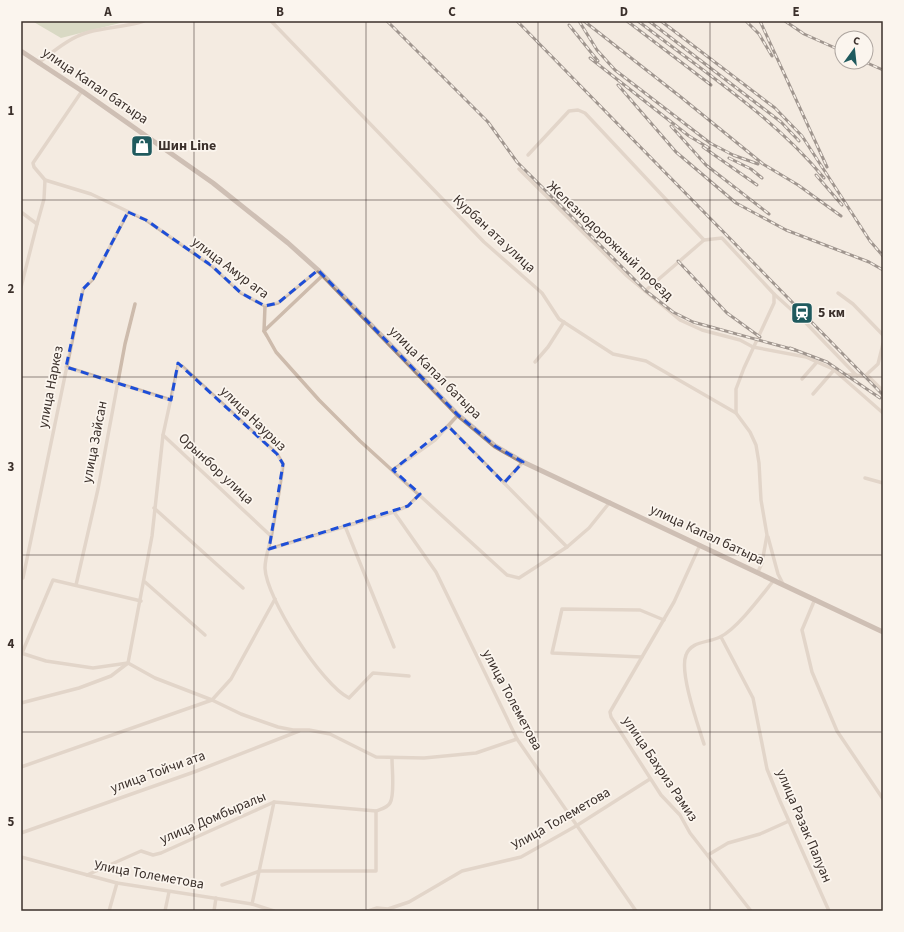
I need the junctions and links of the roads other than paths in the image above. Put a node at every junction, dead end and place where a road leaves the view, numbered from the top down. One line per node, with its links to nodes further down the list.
1 (144, 21): 4 (street)
2 (271, 21): 21 (street, Курбан ата улица)
3 (21, 51): 4 (main road, улица Капал батыра)
4 (38, 63): 5 (main road, улица Капал батыра)
5 (82, 91): 8 (street); 13 (main road, улица Капал батыра)
6 (528, 156): 12 (street)
7 (519, 169): 16 (street, Железнодорожный проезд)
8 (45, 180): 10 (street, улица Амур ага); 11 (street)
9 (21, 212): 11 (street)
10 (128, 212): 20 (street, улица Амур ага); 29 (street, улица Наркез)
11 (37, 224): 15 (street)
12 (704, 240): 16 (street); 18 (street)
13 (318, 270): 14 (main road, улица Капал батыра); 20 (street)
14 (323, 275): 22 (street); 41 (main road, улица Капал батыра)
15 (21, 287)
16 (645, 291): 25 (street, Железнодорожный проезд)
17 (838, 292): 23 (street)
18 (774, 294): 25 (street); 33 (street)
19 (135, 304): 35 (street, улица Зайсан)
20 (266, 306): 22 (street, улица Амур ага)
21 (564, 322): 26 (street); 39 (street, Курбан ата улица)
22 (264, 331): 45 (street)
23 (883, 335)
24 (883, 344): 32 (street)
25 (753, 347): 27 (street, Железнодорожный проезд); 39 (street)
26 (535, 362)
27 (817, 362): 30 (street, Железнодорожный проезд); 34 (street)
28 (179, 365): 38 (street, Орынбор улица); 55 (street, улица Наурыз)
29 (66, 367): 35 (street); 60 (street, улица Наркез)
30 (834, 370): 31 (street, Железнодорожный проезд); 37 (street)
31 (839, 374): 33 (street); 40 (street, Железнодорожный проезд)
32 (867, 375): 33 (street); 36 (street)
33 (857, 376)
34 (802, 379)
35 (118, 382): 38 (street); 63 (street, улица Зайсан)
36 (883, 391)
37 (813, 394)
38 (171, 400): 43 (street, Орынбор улица)
39 (736, 413): 54 (street)
40 (883, 413)
41 (458, 415): 42 (street); 44 (main road, улица Капал батыра)
42 (448, 426): 45 (street); 47 (street)
43 (163, 435): 51 (street); 55 (street, Орынбор улица)
44 (523, 462): 47 (street); 50 (main road, улица Капал батыра)
45 (393, 470): 49 (street)
46 (865, 478): 48 (street)
47 (504, 483): 57 (street)
48 (883, 483)
49 (420, 494): 52 (street); 57 (street)
50 (610, 502): 56 (main road, улица Капал батыра); 57 (street)
51 (154, 508): 62 (street); 65 (street)
52 (394, 512): 53 (street); 81 (street, улица Толеметова)
53 (345, 526): 58 (street); 73 (street)
54 (767, 535): 59 (street); 64 (street)
55 (271, 536): 58 (street, улица Наурыз)
56 (700, 545): 59 (main road, улица Капал батыра); 69 (street, улица Бахриз Рамиз)
57 (567, 547)
58 (268, 549): 66 (street, улица Наурыз)
59 (758, 572): 61 (main road, улица Капал батыра)
60 (23, 578)
61 (774, 580): 64 (main road, улица Капал батыра); 72 (street)
62 (145, 582): 68 (street); 71 (street)
63 (76, 584): 68 (street); 74 (street)
64 (783, 584): 67 (main road, улица Капал батыра)
65 (243, 588)
66 (275, 599): 77 (street, улица Наурыз); 78 (street)
67 (815, 599): 70 (main road, улица Капал батыра); 86 (street)
68 (141, 601): 76 (street)
69 (664, 620): 75 (street, улица Бахриз Рамиз); 75 (street)
70 (883, 632)
71 (205, 635)
72 (721, 637): 82 (street); 89 (street, улица Разак Палуан)
73 (394, 647)
74 (21, 653): 76 (street)
75 (642, 657): 85 (street, улица Бахриз Рамиз)
76 (128, 663): 78 (street); 79 (street)
77 (409, 676)
78 (212, 700): 80 (street); 84 (street)
79 (21, 703)
80 (302, 730): 83 (street); 91 (street, улица Тойчи ата)
81 (517, 739): 83 (street); 90 (street, улица Толеметова)
82 (704, 744)
83 (392, 759): 88 (street)
84 (21, 768)
85 (650, 779): 90 (street, Улица Толеметова); 92 (street, улица Бахриз Рамиз)
86 (883, 799)
87 (274, 802): 88 (street, улица Домбыралы); 94 (street); 95 (street, улица Домбыралы)
88 (376, 811): 94 (street)
89 (789, 821): 92 (street); 109 (street, улица Разак Палуан)
90 (576, 826): 101 (street, Улица Толеметова); 107 (street, улица Толеметова)
91 (21, 833)
92 (708, 855): 108 (street, улица Бахриз Рамиз)
93 (21, 857): 95 (street, Улица Толеметова)
94 (260, 871): 97 (street); 100 (street)
95 (87, 875): 96 (street, Улица Толеметова)
96 (117, 883): 98 (street, Улица Толеметова); 102 (street)
97 (222, 885)
98 (169, 892): 99 (street, Улица Толеметова); 103 (street)
99 (216, 898): 100 (street, Улица Толеметова); 104 (street)
100 (252, 904): 105 (street, Улица Толеметова)
101 (388, 910): 106 (street, Улица Толеметова)
102 (109, 911)
103 (165, 911)
104 (214, 911)
105 (274, 911)
106 (368, 911)
107 (636, 911)
108 (751, 911)
109 (829, 911)

